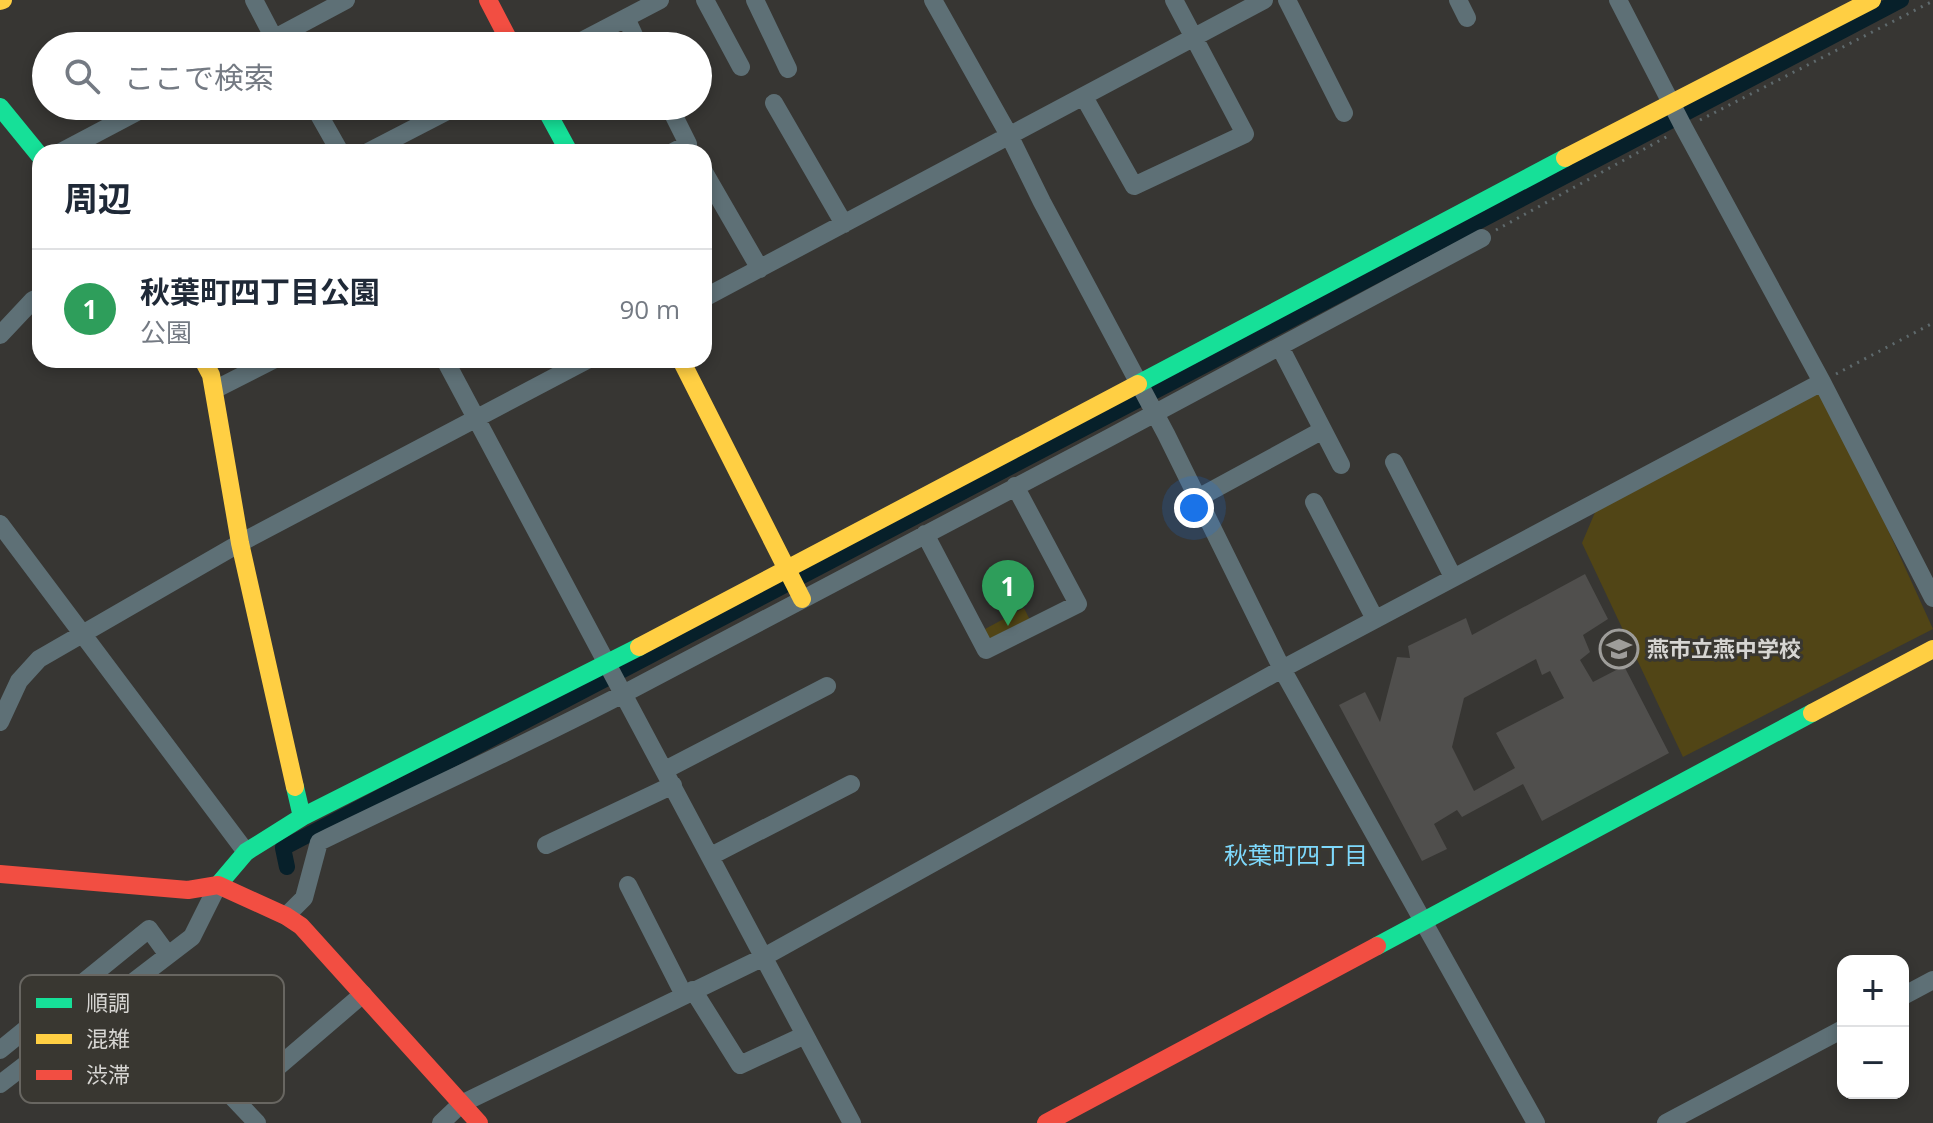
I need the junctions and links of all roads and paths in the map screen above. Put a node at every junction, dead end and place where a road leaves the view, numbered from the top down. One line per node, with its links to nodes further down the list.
1 (254, 0): 18 (street)
2 (346, 0): 15 (street)
3 (488, 0): 20 (street)
4 (660, 0): 16 (street)
5 (705, 0): 24 (street)
6 (755, 0): 25 (street)
7 (933, 0): 36 (street)
8 (1174, 0): 23 (street)
9 (1287, 0): 29 (street)
10 (1458, 0): 17 (street)
11 (1618, 0): 30 (street)
12 (1872, 0): 30 (street)
13 (1261, 1): 23 (street)
14 (1933, 1): 30 (path)
15 (317, 7): 19 (street)
16 (626, 18): 21 (street); 22 (street)
17 (1467, 18)
18 (266, 32)
19 (285, 32)
20 (505, 32)
21 (599, 32)
22 (632, 32)
23 (1194, 37): 26 (street); 26 (street)
24 (741, 67)
25 (788, 69)
26 (1084, 97): 36 (street)
27 (774, 103): 44 (street)
28 (0, 107): 42 (street)
29 (1344, 113)
30 (1678, 116): 45 (street); 45 (path); 57 (street)
31 (122, 120): 37 (street)
32 (322, 120): 38 (street)
33 (430, 120): 39 (street)
34 (552, 120): 40 (street)
35 (674, 120): 41 (street)
36 (1010, 137): 44 (street); 59 (street)
37 (76, 144)
38 (335, 144)
39 (383, 144)
40 (565, 144)
41 (683, 144)
42 (32, 146)
43 (712, 186): 46 (street)
44 (844, 224): 46 (street)
45 (1465, 234): 51 (street); 59 (street)
46 (760, 269): 47 (street)
47 (712, 294)
48 (32, 301): 50 (street)
49 (1933, 323): 57 (path)
50 (0, 335)
51 (1280, 347): 59 (street); 61 (street)
52 (207, 368): 58 (street)
53 (257, 368): 58 (street)
54 (449, 368): 60 (street)
55 (572, 368): 60 (street)
56 (685, 368): 71 (street)
57 (1822, 382): 70 (street); 72 (street)
58 (214, 390): 69 (street)
59 (1146, 399): 64 (street); 65 (street); 71 (street)
60 (475, 419): 69 (street); 77 (street)
61 (1321, 431): 63 (street); 65 (street)
62 (1394, 462): 70 (street)
63 (1341, 465)
64 (1015, 486): 68 (street); 68 (street)
65 (1198, 498): 76 (street)
66 (1314, 502): 73 (street)
67 (0, 524): 74 (street)
68 (925, 534): 71 (street)
69 (240, 543): 74 (street); 82 (street)
70 (1453, 577): 73 (street)
71 (794, 583): 77 (street); 77 (street)
72 (1933, 598)
73 (1375, 619): 76 (street)
74 (84, 633): 79 (street); 84 (street)
75 (1933, 649): 90 (street)
76 (1282, 669): 90 (street); 92 (street)
77 (615, 677): 80 (street); 82 (street); 89 (street)
78 (827, 686): 80 (street)
79 (0, 722)
80 (669, 778): 83 (street); 85 (street)
81 (851, 784): 85 (street)
82 (302, 817): 84 (street)
83 (546, 845)
84 (246, 852): 87 (street)
85 (711, 856): 92 (street)
86 (0, 874): 87 (street)
87 (218, 885): 89 (street); 91 (street)
88 (628, 885): 96 (street)
89 (286, 916): 98 (street)
90 (1422, 920): 112 (street); 113 (street)
91 (168, 955): 93 (street); 94 (street)
92 (764, 957): 96 (street); 101 (street)
93 (92, 975)
94 (142, 975)
95 (1933, 980): 97 (street)
96 (688, 992): 101 (street); 107 (street)
97 (1909, 993)
98 (363, 994): 103 (street); 107 (street)
99 (1837, 1032): 114 (street)
100 (20, 1034): 102 (street)
101 (805, 1035): 111 (street)
102 (0, 1050)
103 (284, 1062)
104 (20, 1069): 105 (street)
105 (0, 1084)
106 (238, 1103): 108 (street)
107 (461, 1104): 109 (street); 110 (street)
108 (257, 1123)
109 (441, 1123)
110 (479, 1123)
111 (852, 1123)
112 (1046, 1123)
113 (1536, 1123)
114 (1666, 1123)

